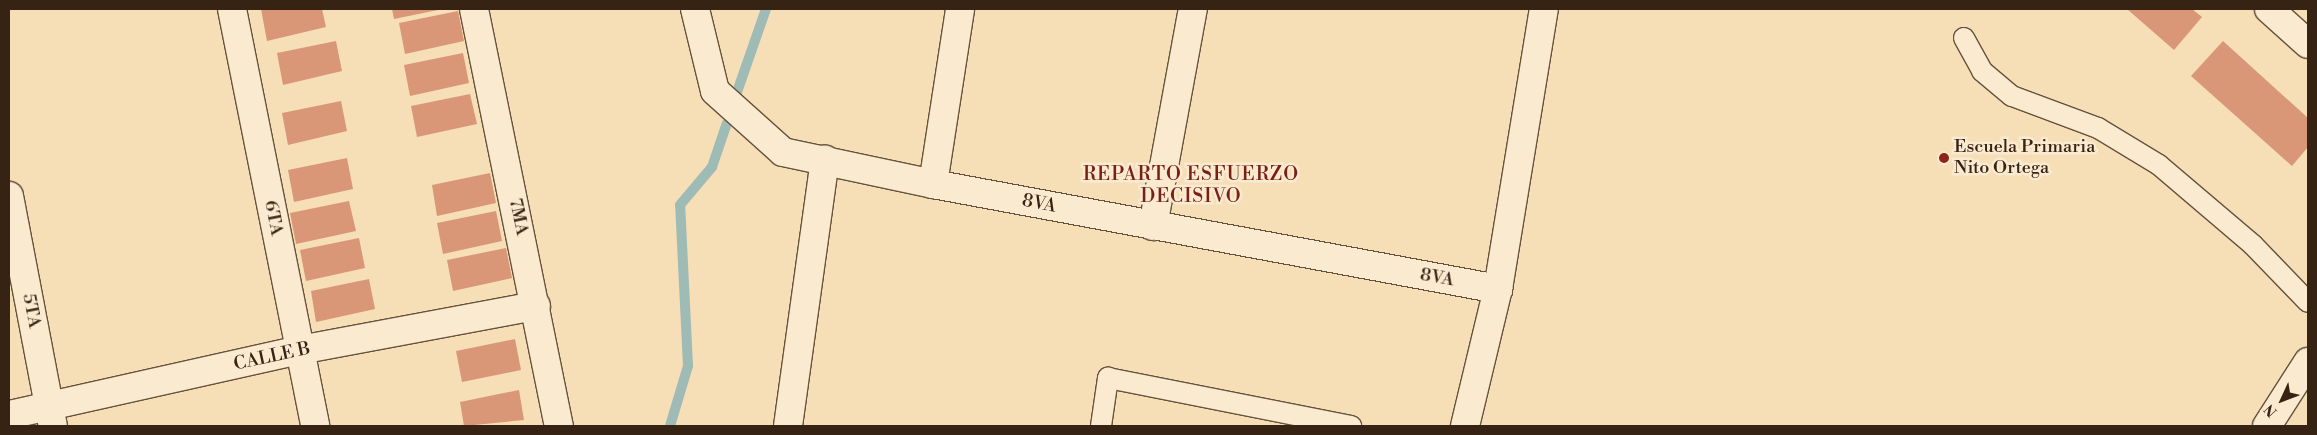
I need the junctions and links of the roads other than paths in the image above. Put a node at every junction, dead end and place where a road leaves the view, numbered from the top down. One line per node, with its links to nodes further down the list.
1 (232, 9): 17 (street, 6TA)
2 (474, 9): 16 (street, 7MA)
3 (696, 9): 10 (street, 8VA)
4 (960, 9): 11 (street)
5 (1193, 9): 13 (street)
6 (1544, 9): 14 (street)
7 (2269, 9): 9 (street)
8 (1964, 38): 15 (lane)
9 (2308, 44)
10 (825, 160): 11 (street, 8VA); 23 (street)
11 (933, 184): 13 (street, 8VA)
12 (9, 196): 20 (street, 5TA)
13 (1153, 226): 14 (street, 8VA)
14 (1498, 289): 26 (street)
15 (2308, 302)
16 (536, 306): 17 (street, CALLE B); 22 (street, 7MA)
17 (300, 350): 20 (street, CALLE B); 21 (street, 6TA)
18 (2308, 362): 27 (street)
19 (9, 415): 20 (street, CALLE B)
20 (51, 417)
21 (315, 426)
22 (558, 426)
23 (788, 426)
24 (1101, 426): 25 (lane)
25 (1352, 426)
26 (1465, 426)
27 (2267, 426)

